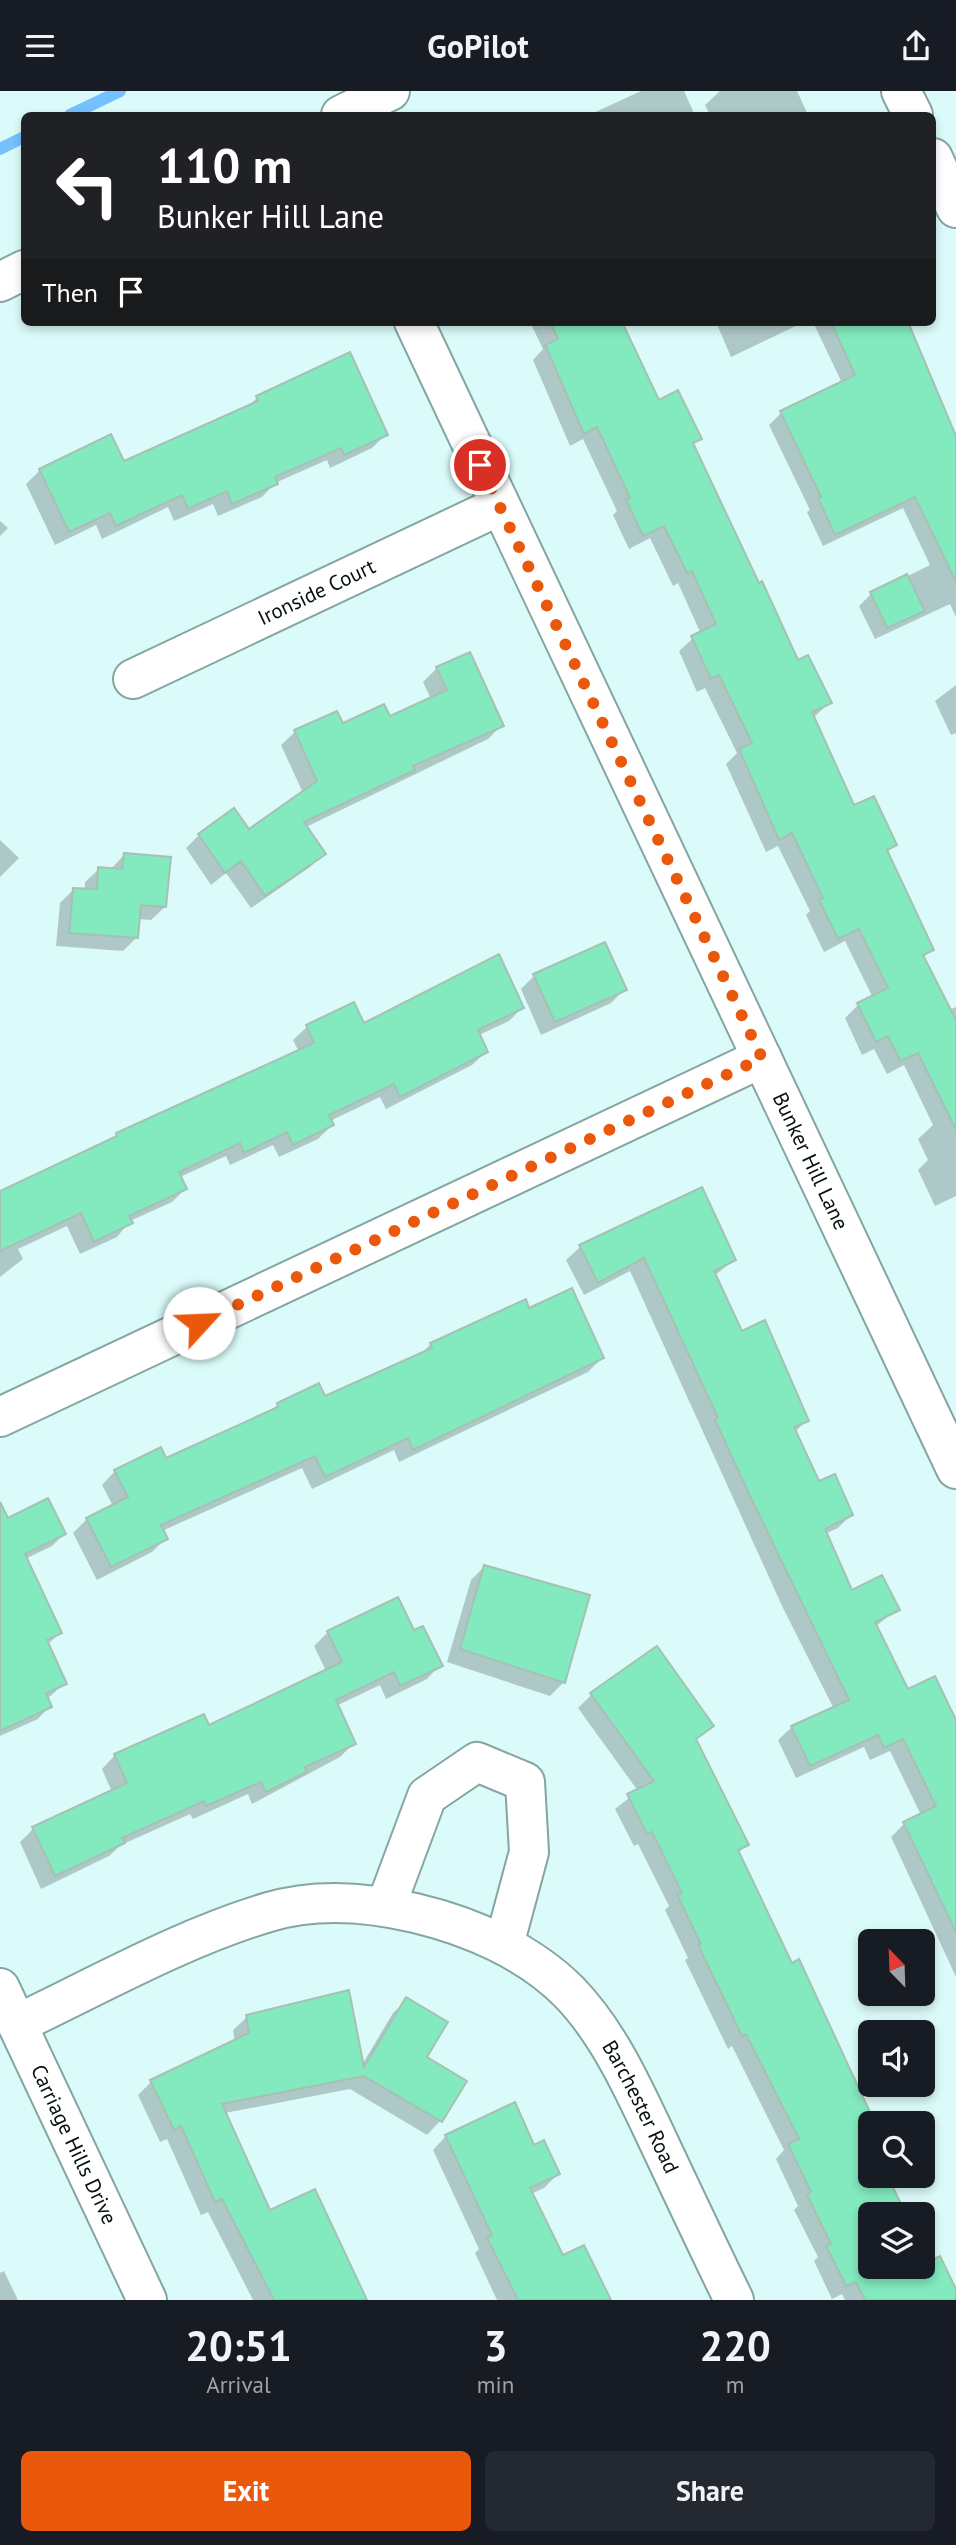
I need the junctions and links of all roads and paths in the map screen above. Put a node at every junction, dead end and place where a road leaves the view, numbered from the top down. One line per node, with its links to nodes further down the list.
1 (390, 91): 3 (street)
2 (901, 91): 4 (street)
3 (347, 112)
4 (912, 112)
5 (936, 165): 6 (street)
6 (956, 208)
7 (21, 272): 8 (street)
8 (0, 282)
9 (416, 326): 10 (street, Bunker Hill Lane)
10 (499, 506): 11 (street, Ironside Court); 12 (street, Bunker Hill Lane)
11 (133, 680)
12 (762, 1058): 13 (street); 14 (street, Bunker Hill Lane)
13 (0, 1417)
14 (956, 1469)
15 (386, 1906): 16 (street, Barchester Road); 16 (street); 18 (street, Barchester Road)
16 (504, 1945): 20 (street, Barchester Road)
17 (0, 1989): 18 (street, Carriage Hills Drive)
18 (17, 2024): 19 (street, Carriage Hills Drive)
19 (147, 2300)
20 (734, 2300)

